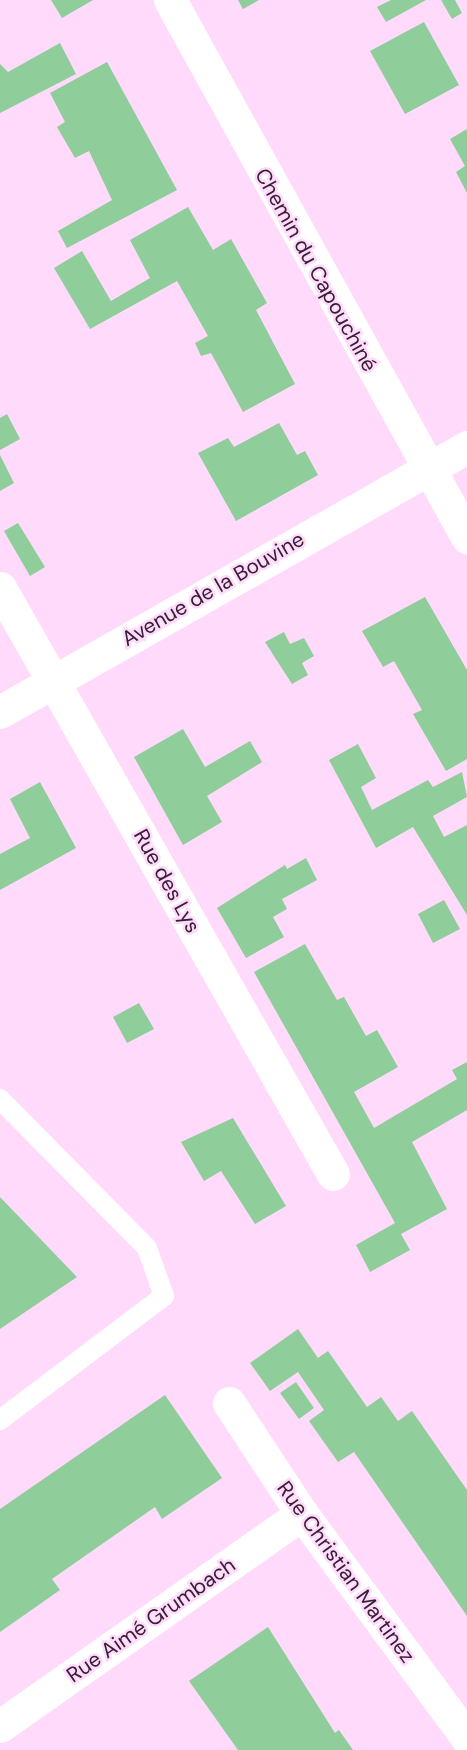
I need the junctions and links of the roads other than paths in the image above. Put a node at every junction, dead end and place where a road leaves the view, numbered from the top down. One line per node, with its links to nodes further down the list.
1 (170, 0): 3 (street, Chemin du Capouchiné)
2 (467, 447): 3 (street, Avenue de la Bouvine)
3 (428, 468): 4 (street, Chemin du Capouchiné); 6 (street, Avenue de la Bouvine)
4 (467, 537)
5 (0, 588): 6 (street, Rue des Lys)
6 (54, 681): 7 (street, Avenue de la Bouvine); 9 (street, Rue des Lys)
7 (0, 712)
8 (0, 1099): 11 (lane)
9 (333, 1174)
10 (229, 1403): 12 (street, Rue Christian Martinez)
11 (0, 1420)
12 (302, 1514): 13 (street, Rue Aimé Grumbach); 14 (street, Rue Christian Martinez)
13 (0, 1726)
14 (467, 1738)

